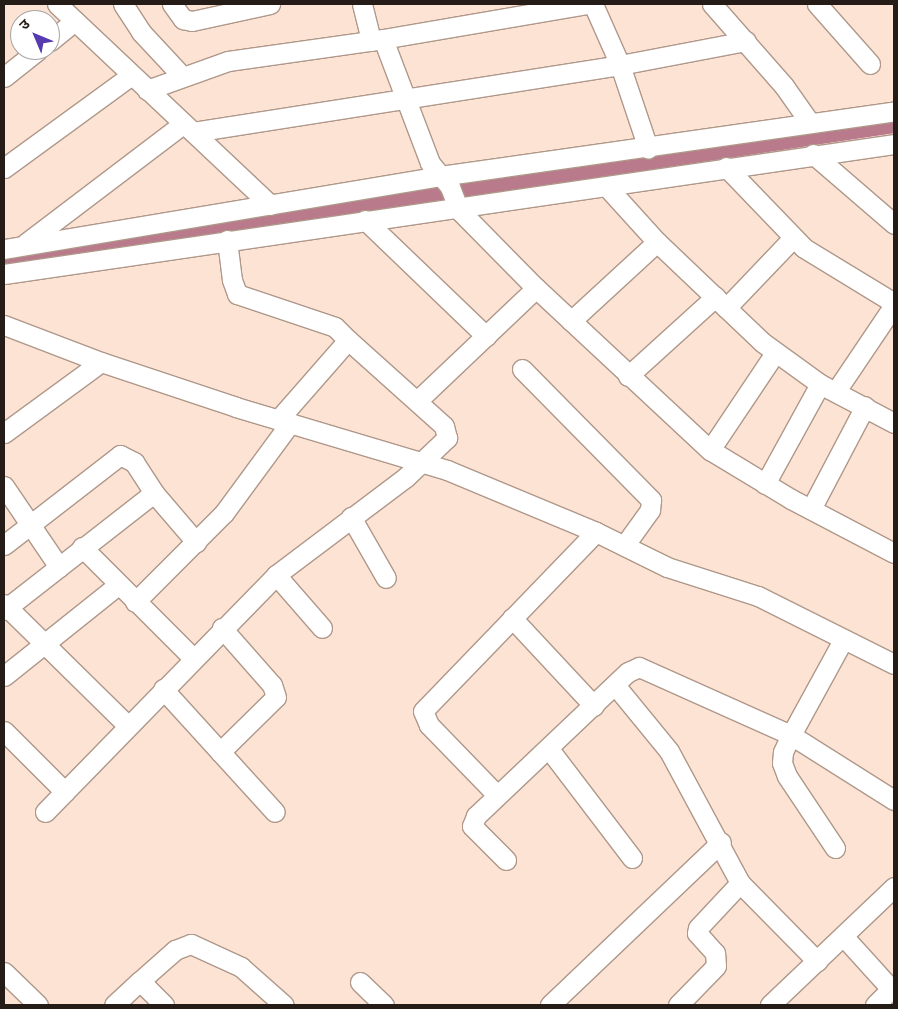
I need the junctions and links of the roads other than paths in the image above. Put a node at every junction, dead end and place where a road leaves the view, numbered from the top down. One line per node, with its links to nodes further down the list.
1 (57, 4): 10 (street)
2 (123, 4): 18 (street)
3 (172, 4): 4 (street)
4 (270, 4)
5 (362, 4): 12 (street)
6 (588, 4): 12 (street)
7 (593, 4): 16 (street)
8 (712, 4): 13 (street)
9 (817, 4): 15 (street)
10 (75, 21): 11 (street); 17 (street)
11 (60, 33)
12 (377, 40): 18 (street); 21 (street)
13 (746, 41): 16 (street); 23 (street)
14 (25, 60): 19 (street)
15 (870, 64)
16 (620, 65): 21 (street); 26 (street)
17 (130, 76): 20 (street); 29 (street)
18 (182, 76): 20 (street)
19 (4, 77)
20 (147, 90): 24 (street)
21 (406, 99): 24 (street); 31 (street)
22 (894, 111): 23 (street)
23 (810, 123): 26 (street)
24 (188, 128): 32 (street); 38 (street)
25 (894, 144): 27 (street)
26 (648, 148): 31 (street)
27 (813, 154): 28 (street); 34 (street)
28 (726, 167): 30 (street); 35 (street)
29 (4, 168)
30 (608, 188): 31 (street); 37 (street)
31 (452, 193): 32 (street); 33 (street); 40 (street)
32 (270, 205): 38 (street)
33 (365, 220): 36 (street); 45 (street)
34 (894, 224)
35 (793, 238): 41 (street); 42 (street)
36 (227, 240): 39 (street); 46 (street)
37 (658, 242): 41 (street); 43 (street)
38 (10, 246)
39 (4, 274)
40 (536, 288): 43 (street); 45 (street)
41 (720, 302): 47 (street); 50 (street)
42 (893, 311): 51 (street)
43 (571, 321): 50 (street)
44 (4, 325): 48 (street)
45 (486, 336): 52 (street)
46 (348, 340): 52 (street); 54 (street)
47 (775, 352): 51 (street); 57 (street)
48 (101, 362): 54 (street); 56 (street)
49 (522, 369): 68 (street)
50 (628, 376): 57 (street)
51 (828, 388): 53 (street); 59 (street)
52 (417, 401): 58 (street)
53 (865, 406): 55 (street); 62 (street)
54 (284, 421): 58 (street); 66 (street)
55 (894, 423)
56 (4, 433)
57 (710, 450): 59 (street)
58 (423, 463): 63 (street); 65 (street)
59 (765, 484): 62 (street)
60 (4, 486): 64 (street)
61 (154, 493): 64 (street); 66 (street); 69 (street)
62 (811, 509): 70 (street)
63 (351, 517): 72 (street); 73 (street)
64 (30, 523): 67 (street); 71 (street)
65 (596, 532): 68 (street); 77 (street)
66 (196, 542): 75 (street)
67 (4, 546)
68 (624, 546): 80 (street)
69 (82, 547): 71 (street); 74 (street)
70 (894, 553)
71 (59, 567): 76 (street)
72 (276, 575): 78 (street); 79 (street)
73 (386, 578)
74 (118, 585): 75 (street); 81 (street)
75 (135, 602): 82 (street)
76 (5, 607): 81 (street)
77 (512, 618): 87 (street); 94 (street)
78 (222, 628): 82 (street); 92 (street)
79 (322, 628)
80 (844, 640): 83 (street); 90 (street)
81 (44, 644): 84 (street); 88 (street)
82 (193, 658): 86 (street)
83 (894, 664)
84 (4, 676)
85 (615, 685): 87 (street); 90 (street); 98 (street)
86 (163, 689): 88 (street); 92 (street)
87 (594, 706): 91 (street)
88 (128, 726): 93 (street)
89 (4, 731): 93 (street)
90 (791, 734): 95 (street); 99 (street)
91 (548, 749): 94 (street); 100 (street)
92 (220, 752): 97 (street)
93 (65, 792): 96 (street)
94 (498, 795): 101 (street)
95 (894, 800)
96 (45, 812)
97 (275, 812)
98 (721, 842): 102 (street); 115 (street)
99 (835, 848)
100 (632, 858)
101 (506, 860)
102 (740, 882): 105 (street); 116 (street)
103 (894, 887): 104 (street)
104 (843, 936): 105 (street); 109 (street)
105 (817, 961): 117 (street)
106 (4, 972): 110 (street)
107 (140, 981): 111 (street); 112 (street); 113 (street)
108 (360, 982): 114 (street)
109 (893, 988): 118 (street)
110 (38, 1005)
111 (114, 1005)
112 (164, 1005)
113 (284, 1005)
114 (384, 1005)
115 (550, 1005)
116 (678, 1005)
117 (770, 1005)
118 (875, 1005)

